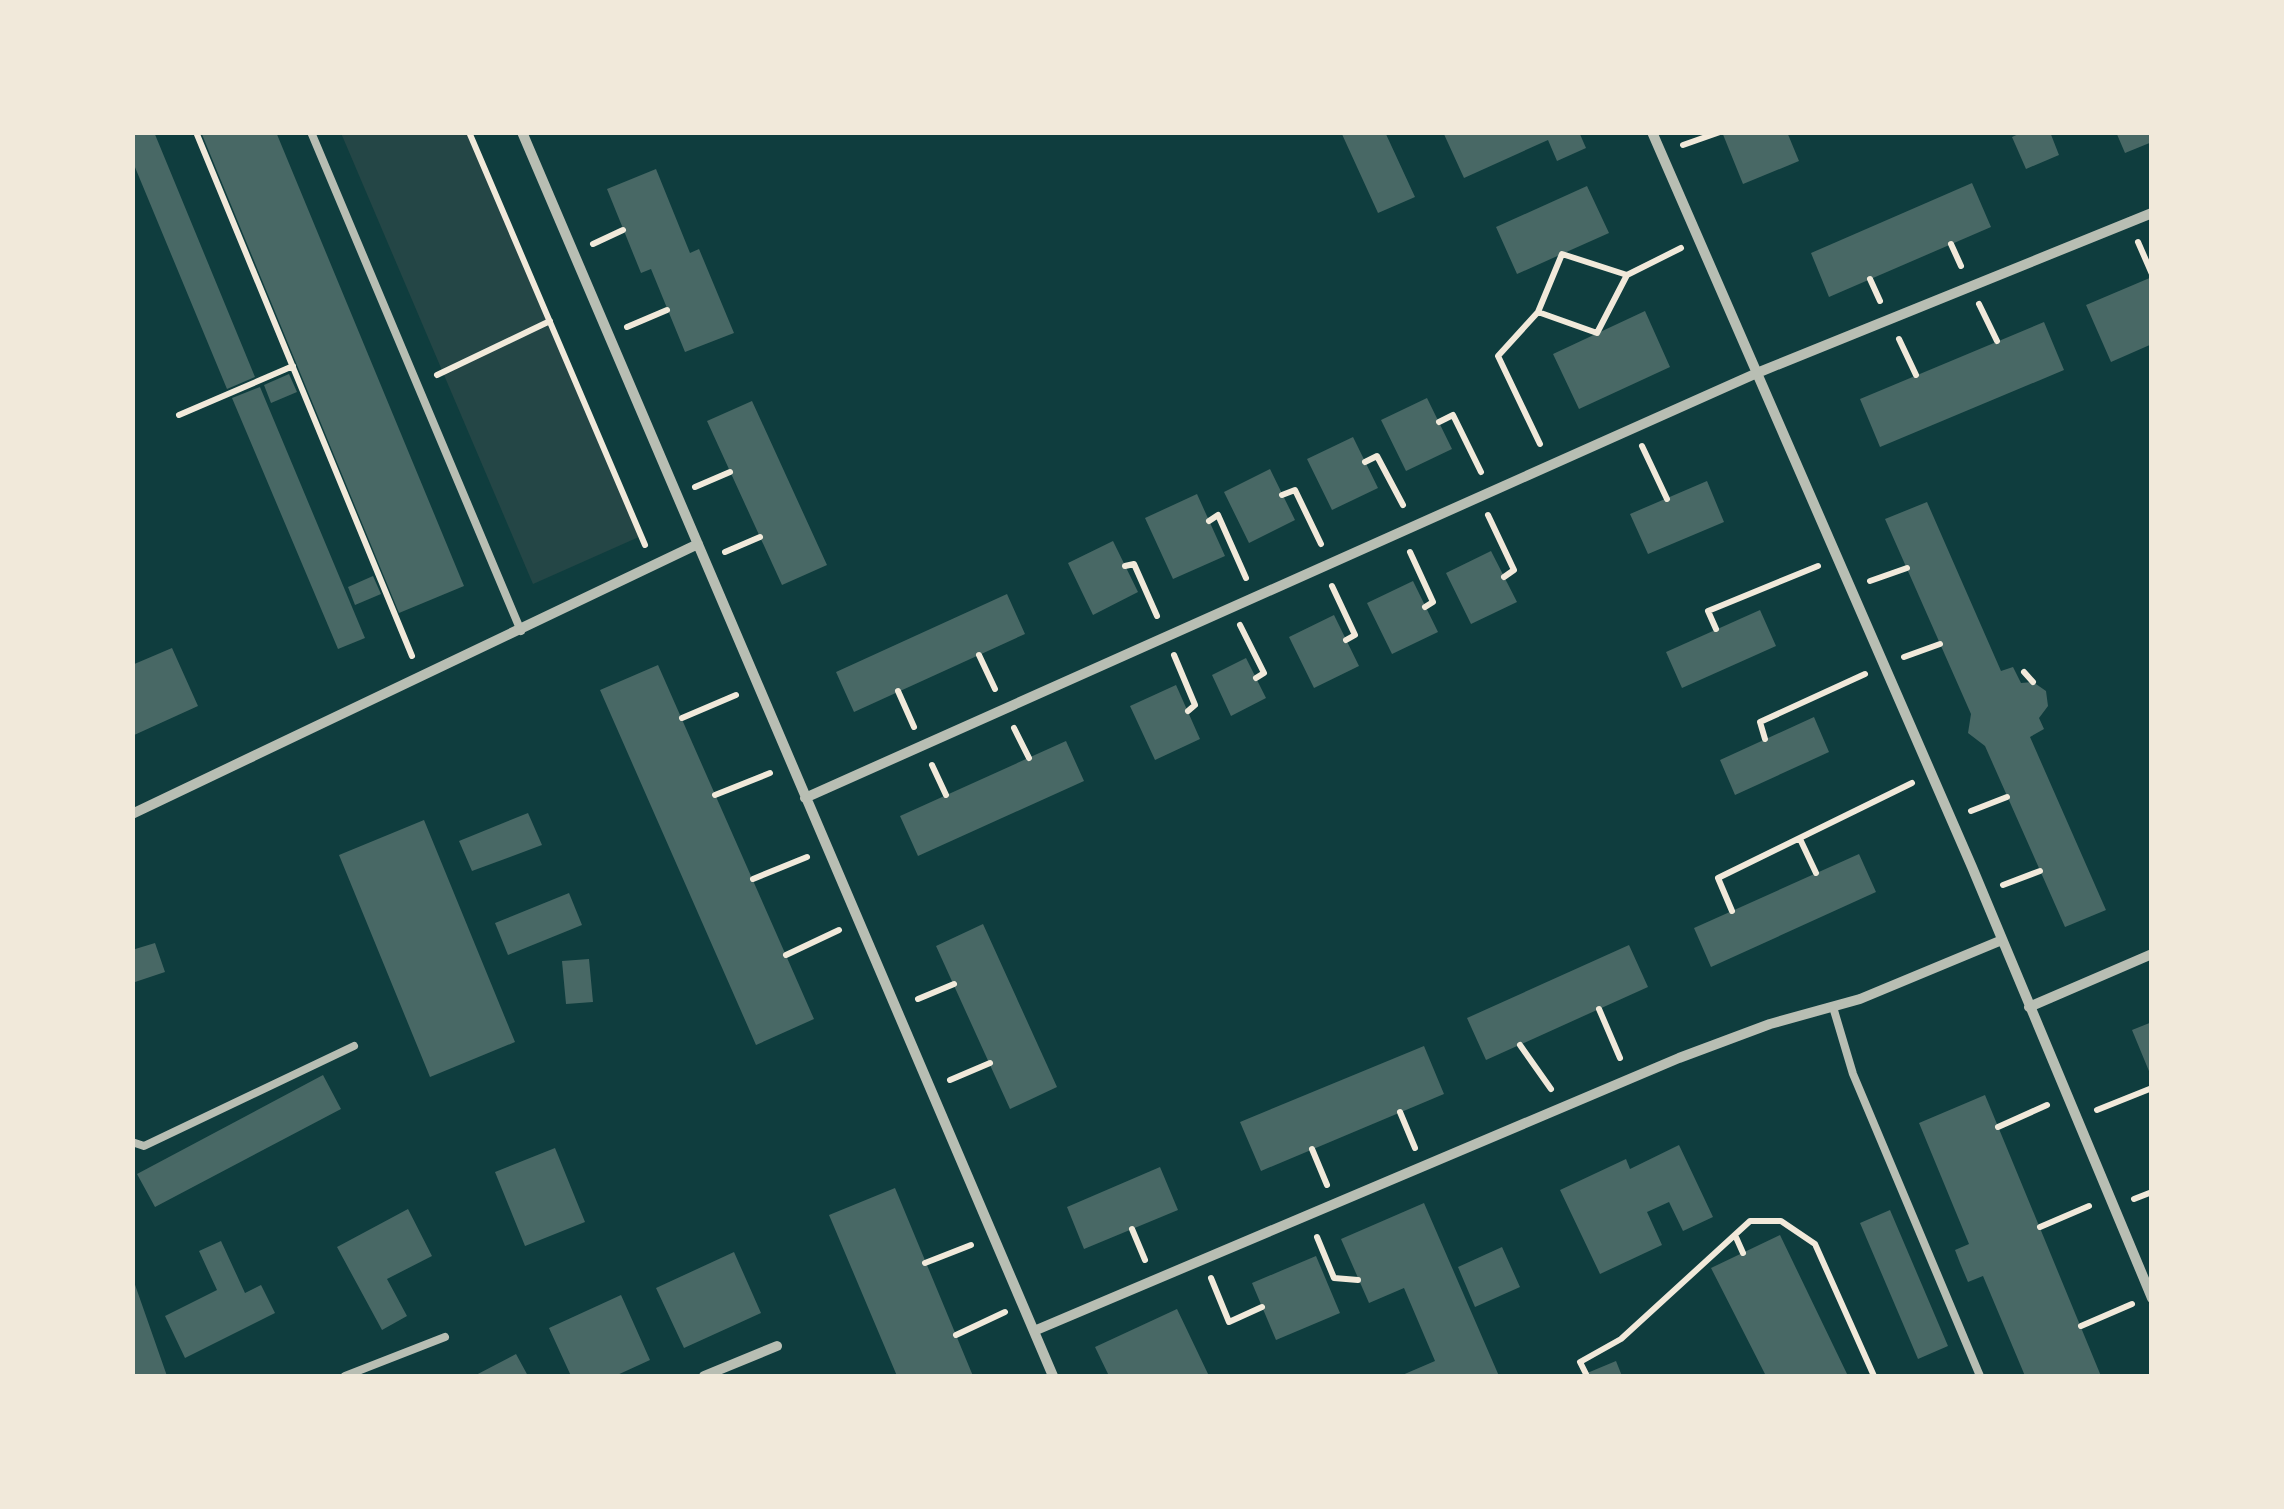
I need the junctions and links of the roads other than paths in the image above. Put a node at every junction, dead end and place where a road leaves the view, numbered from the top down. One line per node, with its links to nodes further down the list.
1 (312, 132): 7 (lane)
2 (522, 132): 6 (street)
3 (1652, 132): 5 (street)
4 (2152, 214): 5 (street)
5 (1756, 373): 8 (street); 10 (street)
6 (698, 544): 7 (street); 8 (street)
7 (521, 630): 9 (street)
8 (805, 798): 17 (street)
9 (132, 814)
10 (2002, 940): 12 (street); 13 (street)
11 (2152, 954): 12 (street)
12 (2029, 1006): 16 (street)
13 (1834, 1007): 17 (street); 23 (lane)
14 (354, 1046): 15 (lane)
15 (132, 1142)
16 (2151, 1297)
17 (1034, 1332): 22 (street)
18 (445, 1337): 20 (lane)
19 (777, 1346): 21 (street)
20 (345, 1376)
21 (704, 1376)
22 (1053, 1376)
23 (1980, 1376)

